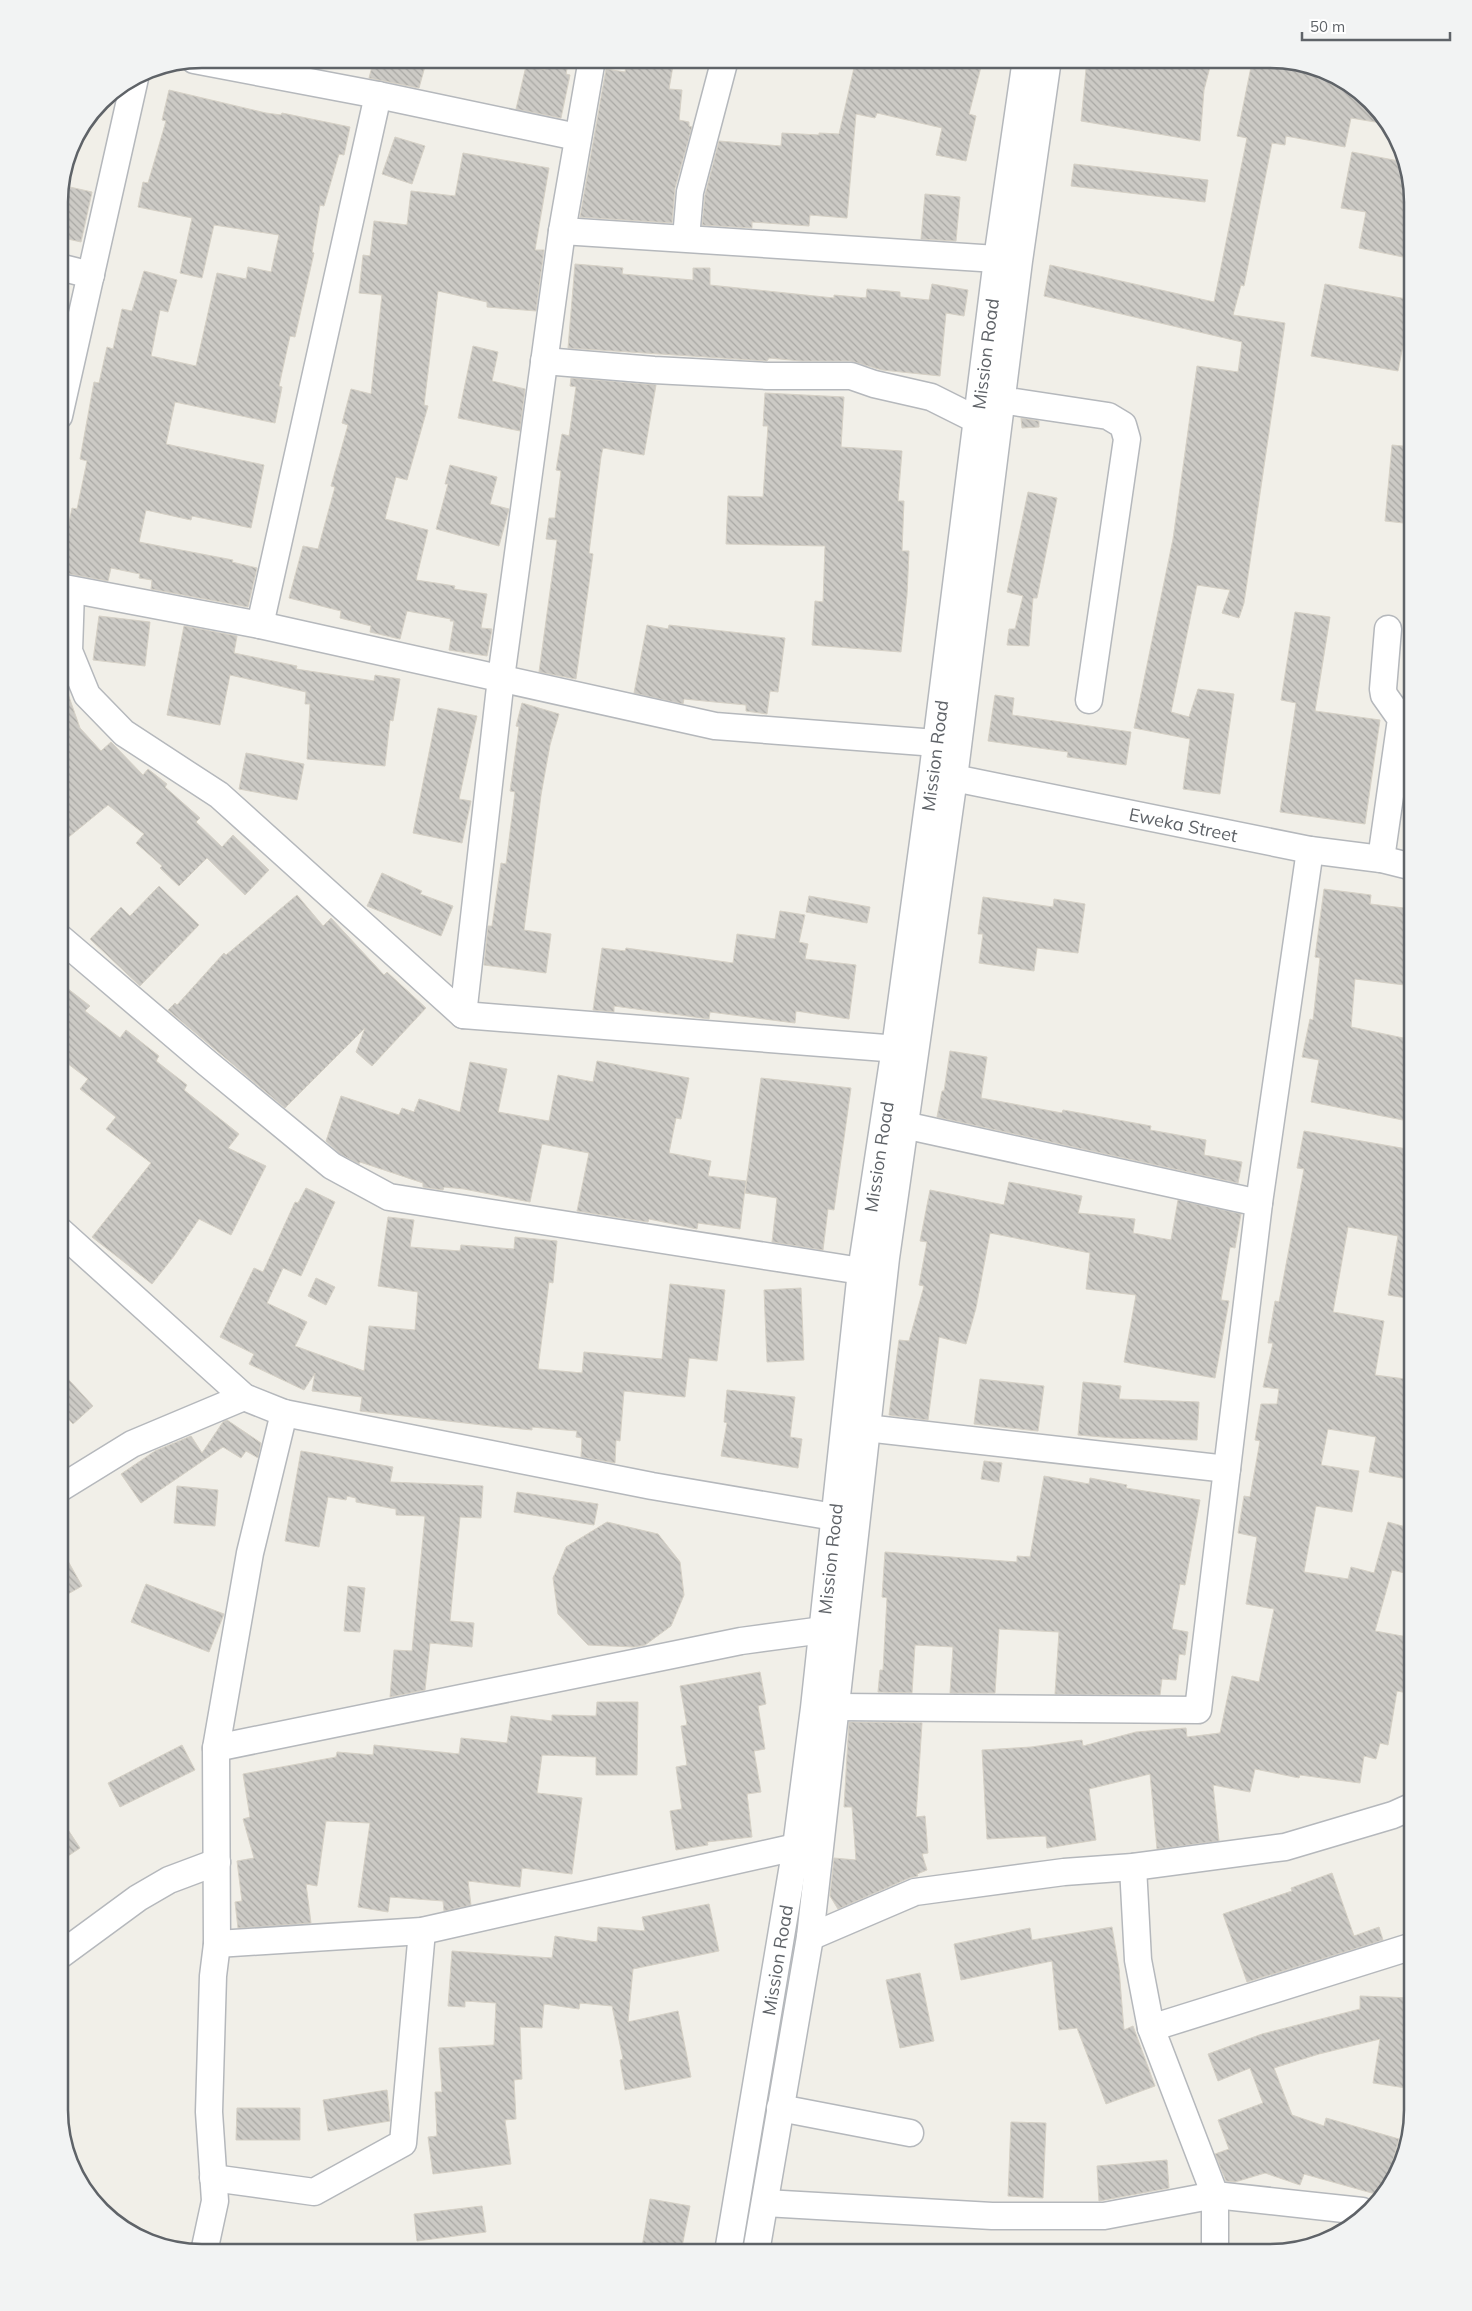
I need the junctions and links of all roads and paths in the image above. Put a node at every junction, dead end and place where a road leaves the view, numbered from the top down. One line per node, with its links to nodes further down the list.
1 (236, 68): 7 (street)
2 (590, 68): 8 (street)
3 (723, 68): 10 (street)
4 (1025, 68): 11 (street, Mission Road)
5 (1047, 68): 16 (street, Mission Road)
6 (133, 86): 13 (street)
7 (378, 95): 8 (street); 19 (street)
8 (577, 136): 9 (street)
9 (562, 230): 10 (street); 14 (street)
10 (686, 238): 11 (street)
11 (997, 259): 17 (street, Mission Road)
12 (68, 269): 13 (street)
13 (91, 275): 15 (street)
14 (544, 361): 17 (street); 22 (street)
15 (68, 377)
16 (1001, 400): 23 (street); 25 (street, Mission Road)
17 (977, 420): 24 (street, Mission Road)
18 (68, 590): 19 (street)
19 (260, 625): 22 (street)
20 (1388, 629): 27 (street)
21 (68, 632): 30 (street)
22 (501, 678): 24 (street); 30 (street)
23 (1089, 700)
24 (936, 743): 31 (street, Mission Road)
25 (954, 778): 26 (street, Eweka Street); 31 (street, Mission Road)
26 (1310, 850): 27 (street, Eweka Street); 33 (street)
27 (1381, 859): 28 (street, Eweka Street)
28 (1404, 865)
29 (68, 944): 35 (street)
30 (463, 1015): 31 (street)
31 (906, 1049): 32 (street, Mission Road); 35 (street, Mission Road)
32 (904, 1125): 33 (street); 38 (street, Mission Road)
33 (1259, 1203): 39 (street)
34 (67, 1240): 36 (street)
35 (861, 1271): 41 (street, Mission Road)
36 (244, 1396): 37 (street); 40 (street)
37 (284, 1413): 41 (street); 44 (street)
38 (866, 1428): 39 (street); 43 (street, Mission Road)
39 (1228, 1468): 43 (street)
40 (67, 1484)
41 (834, 1517): 42 (street, Mission Road)
42 (823, 1630): 44 (street); 46 (street, Mission Road)
43 (837, 1707): 50 (street, Mission Road)
44 (216, 1748): 47 (street)
45 (1404, 1810): 48 (street)
46 (796, 1847): 49 (street); 62 (street, Mission Road)
47 (217, 1862): 51 (street); 53 (street)
48 (1133, 1867): 50 (street); 54 (street)
49 (422, 1931): 51 (street); 57 (street)
50 (810, 1937): 55 (street, Mission Road)
51 (217, 1944): 57 (street)
52 (1404, 1949): 54 (street)
53 (67, 1950)
54 (1151, 2028): 58 (street)
55 (780, 2108): 56 (street); 59 (street, Mission Road)
56 (910, 2133)
57 (213, 2178): 61 (street)
58 (1215, 2196): 59 (street); 60 (street); 64 (street)
59 (765, 2203): 63 (street, Mission Road)
60 (1358, 2211)
61 (206, 2243)
62 (729, 2243)
63 (758, 2244)
64 (1215, 2244)

